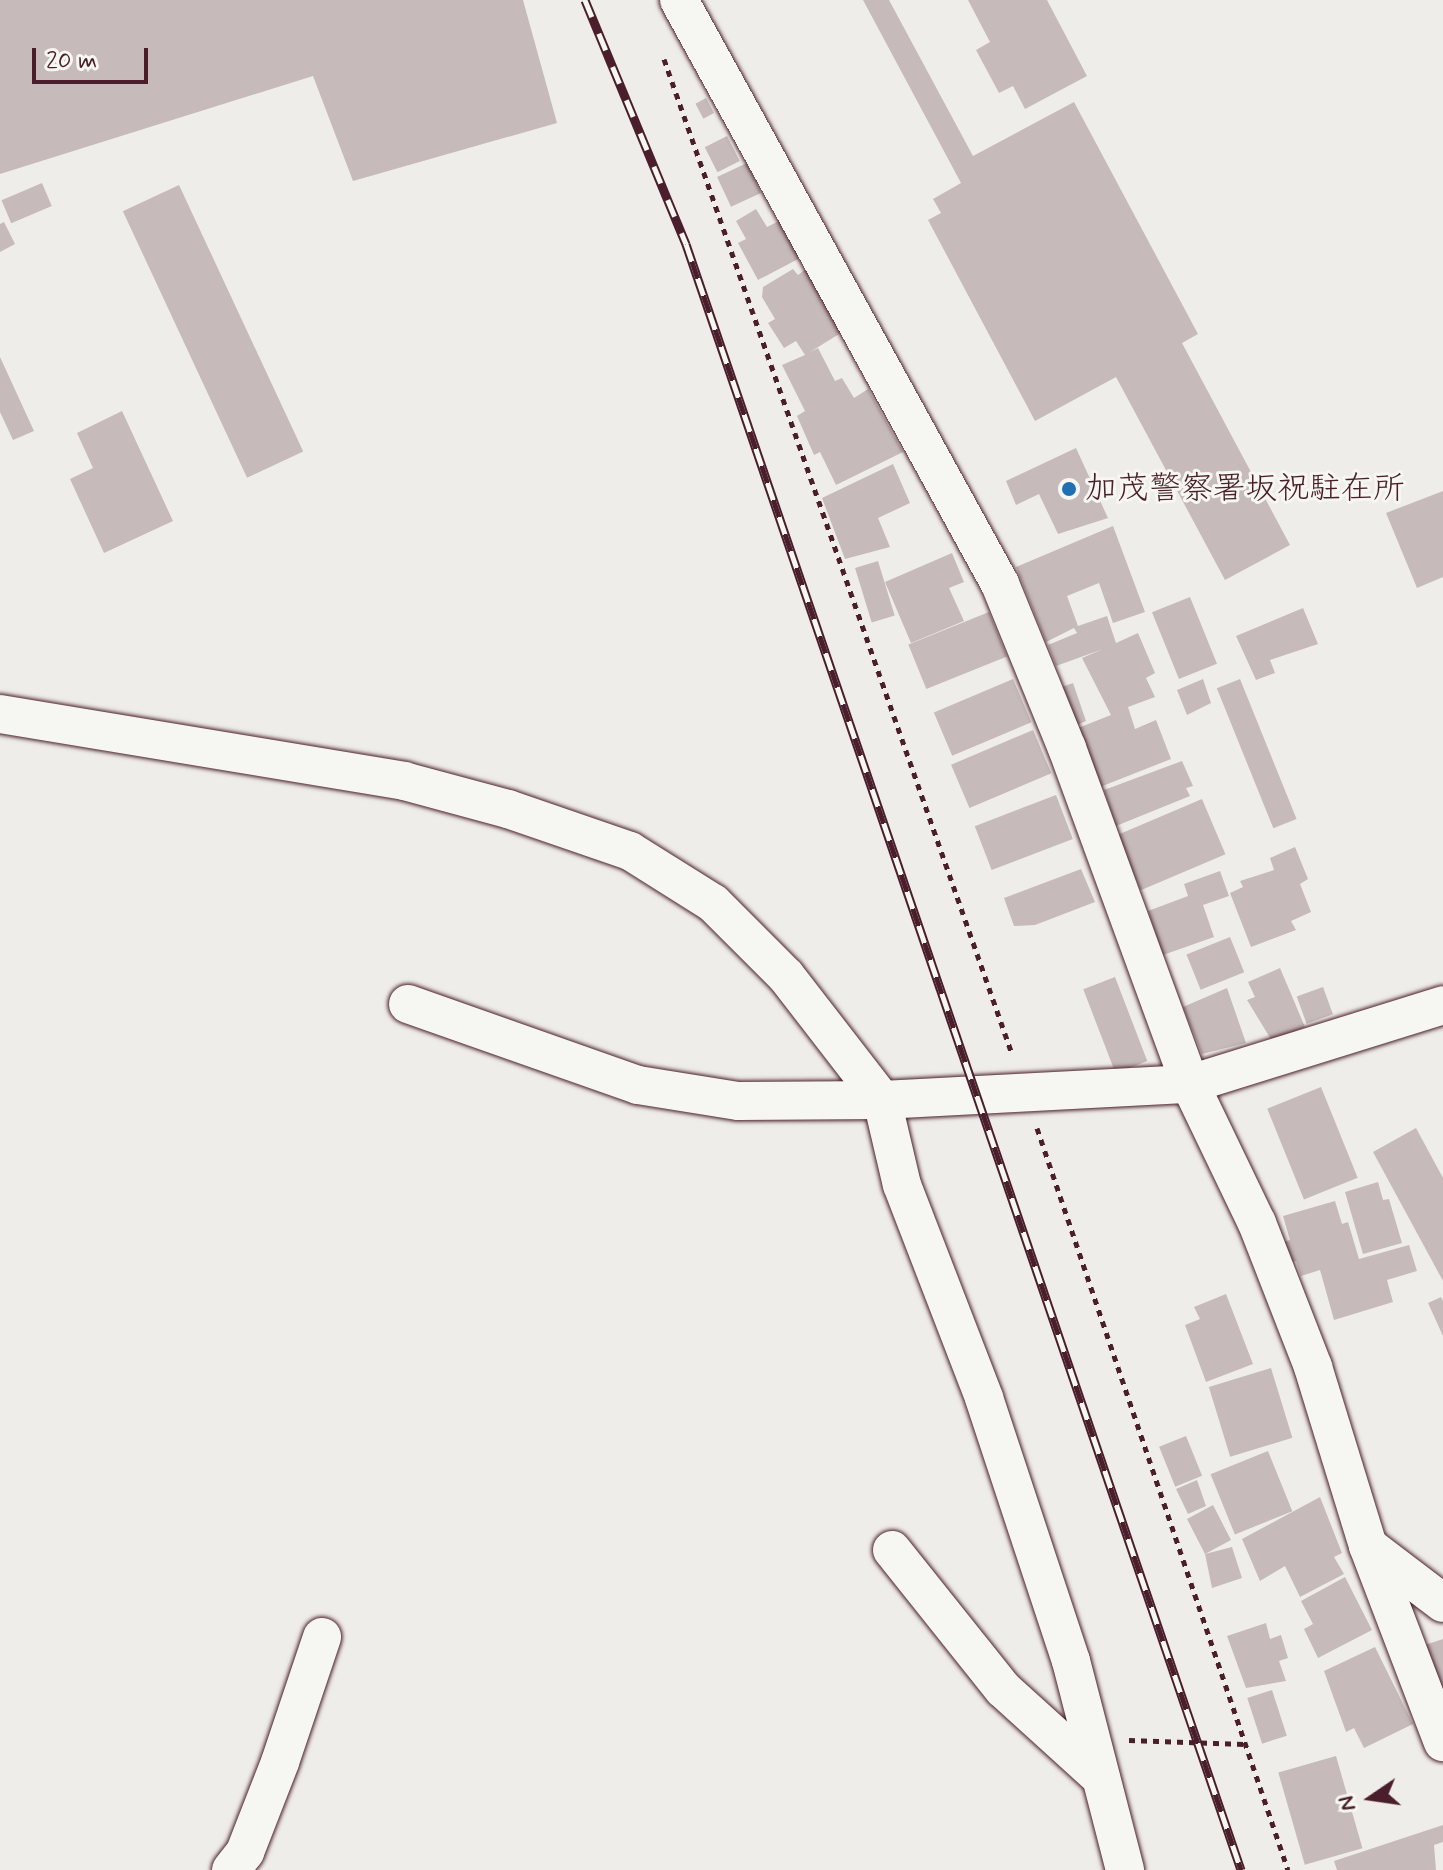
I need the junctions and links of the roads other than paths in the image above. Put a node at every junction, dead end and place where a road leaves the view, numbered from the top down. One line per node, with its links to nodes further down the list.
1 (679, 0): 5 (street)
2 (0, 714): 6 (street)
3 (408, 1004): 6 (street)
4 (1443, 1005): 5 (street)
5 (1190, 1084): 6 (street); 7 (street)
6 (882, 1100): 12 (street)
7 (1368, 1546): 9 (street); 11 (street)
8 (892, 1550): 12 (street)
9 (1443, 1603)
10 (322, 1637): 13 (street)
11 (1443, 1742)
12 (1101, 1778): 14 (street)
13 (231, 1870)
14 (1125, 1870)

